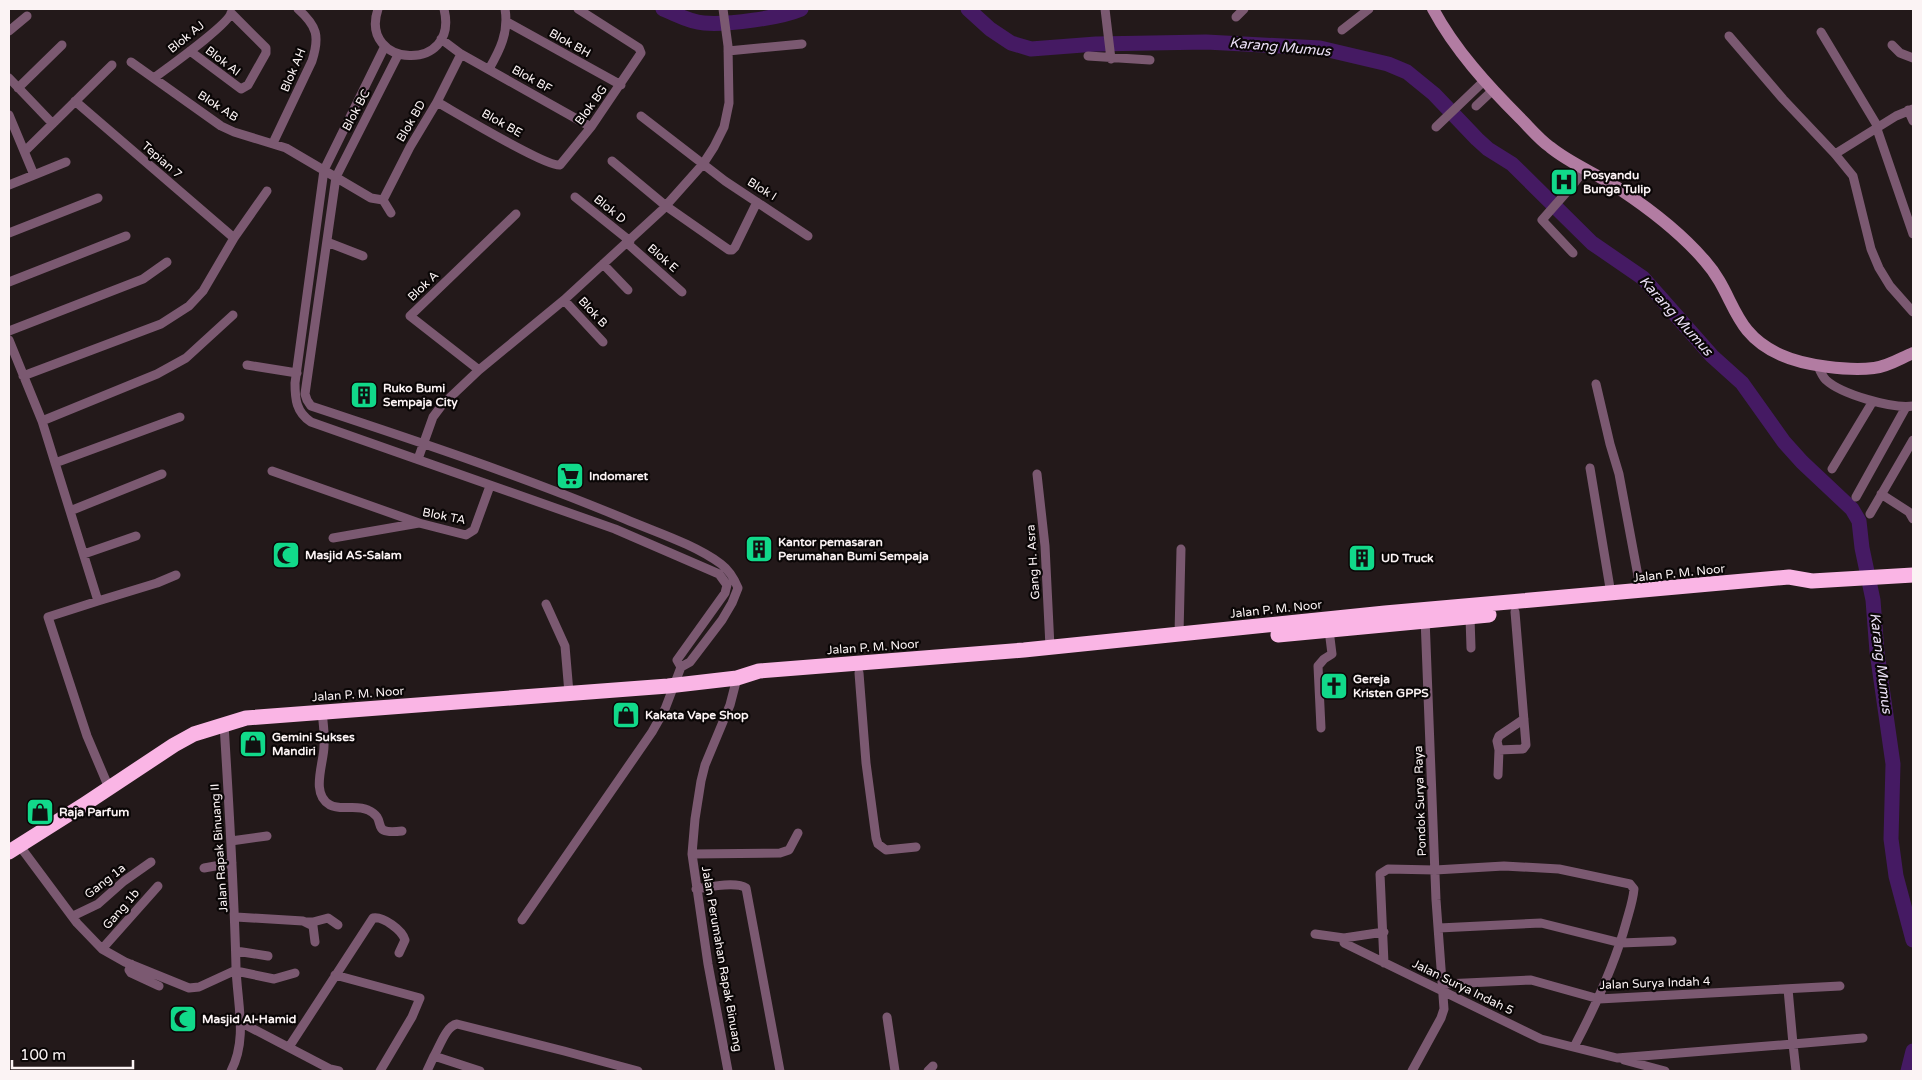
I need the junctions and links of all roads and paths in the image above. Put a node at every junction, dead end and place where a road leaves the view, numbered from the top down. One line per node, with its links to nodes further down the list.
1 (298, 9): 53 (street, Blok AH)
2 (444, 9): 19 (street)
3 (505, 9): 14 (street)
4 (578, 9): 38 (street, Blok BG)
5 (1105, 9): 29 (street)
6 (1244, 9): 13 (street)
7 (1369, 9): 15 (street)
8 (1433, 9): 37 (street)
9 (230, 10): 25 (street, Blok AJ); 25 (street, Blok AI)
10 (376, 10): 23 (street)
11 (723, 10): 24 (street)
12 (27, 16): 16 (street)
13 (1236, 17)
14 (507, 22): 34 (street); 38 (street, Blok BH)
15 (1342, 30)
16 (9, 31)
17 (1821, 32): 51 (street)
18 (1729, 36): 55 (street)
19 (441, 39): 26 (street, Blok BF); 27 (street)
20 (802, 44): 24 (street)
21 (1892, 45): 30 (street)
22 (62, 46): 39 (street)
23 (385, 46): 27 (street); 60 (street)
24 (728, 49): 58 (street)
25 (190, 51): 36 (street, Blok AJ)
26 (461, 54): 34 (street, Blok BF); 42 (street, Blok BD)
27 (398, 55): 63 (street, Blok BC)
28 (1088, 56): 29 (street)
29 (1111, 56): 31 (street)
30 (1913, 58)
31 (1150, 60)
32 (131, 62): 36 (street, Blok AB)
33 (112, 65): 41 (street)
34 (489, 70): 50 (street, Blok BF)
35 (9, 78): 39 (street)
36 (154, 78): 53 (street, Blok AB)
37 (1484, 80): 40 (street); 49 (street)
38 (621, 85): 50 (street, Blok BG)
39 (18, 88): 48 (street)
40 (1493, 90): 43 (street); 61 (street)
41 (75, 101): 48 (street); 77 (street, Tepian 7)
42 (437, 102): 59 (street, Blok BE); 68 (street, Blok BD)
43 (1476, 106)
44 (1911, 109): 47 (street); 51 (street)
45 (9, 115): 52 (street)
46 (641, 116): 58 (street, Blok I)
47 (1913, 121)
48 (52, 123): 54 (street)
49 (1438, 125)
50 (591, 127): 59 (street, Blok BG)
51 (1878, 128): 55 (street); 74 (street)
52 (12, 135): 54 (street)
53 (273, 143): 60 (street, Blok AB)
54 (25, 151): 62 (street)
55 (1835, 154): 88 (street)
56 (66, 162): 62 (street)
57 (612, 162): 70 (street)
58 (703, 164): 69 (street, Blok I); 70 (street)
59 (556, 166)
60 (324, 170): 63 (street, Blok AB); 97 (street)
61 (1584, 170): 80 (street); 95 (street)
62 (34, 175): 64 (street)
63 (336, 176): 68 (street, Blok AB); 78 (street, Blok BC)
64 (9, 186)
65 (267, 191): 77 (street)
66 (575, 197): 79 (street, Blok D)
67 (98, 198): 73 (street)
68 (383, 200): 71 (street)
69 (757, 202): 70 (street); 76 (street, Blok I)
70 (666, 206): 79 (street)
71 (391, 213)
72 (516, 214): 96 (street, Blok A)
73 (9, 233)
74 (1913, 234)
75 (126, 236): 84 (street)
76 (808, 236)
77 (234, 238): 98 (street)
78 (327, 242): 81 (street); 105 (street, Blok BC)
79 (629, 242): 83 (street); 86 (street, Blok E)
80 (1573, 253)
81 (363, 256)
82 (167, 262): 90 (street)
83 (603, 264): 85 (street); 87 (street)
84 (9, 282)
85 (628, 290)
86 (682, 292)
87 (564, 300): 92 (street, Blok B); 96 (street)
88 (1913, 312)
89 (234, 315): 103 (street)
90 (9, 331)
91 (9, 340): 98 (street)
92 (604, 342)
93 (1913, 355): 95 (street)
94 (247, 365): 97 (street)
95 (1818, 366): 100 (street)
96 (479, 370): 105 (street)
97 (297, 373): 106 (street)
98 (23, 376): 103 (street)
99 (1596, 384): 128 (street)
100 (1873, 400): 101 (street); 109 (street)
101 (1910, 407): 115 (street)
102 (180, 417): 107 (street)
103 (42, 421): 107 (street)
104 (1913, 440): 114 (street)
105 (425, 444): 106 (street); 127 (street, Blok BC)
106 (418, 459): 113 (street)
107 (55, 463): 116 (street)
108 (1590, 468): 129 (street)
109 (1832, 469)
110 (272, 472): 119 (street)
111 (162, 474): 116 (street)
112 (1037, 474): 137 (street, Gang H. Asra)
113 (490, 486): 119 (street, Blok TA); 127 (street)
114 (1882, 494): 117 (street); 118 (street)
115 (1856, 497)
116 (70, 511): 123 (street)
117 (1870, 514)
118 (1913, 519)
119 (419, 523): 121 (street, Blok TA)
120 (136, 536): 123 (street)
121 (333, 538)
122 (1181, 549): 136 (street)
123 (84, 554): 130 (street)
124 (176, 575): 130 (street)
125 (1913, 575): 126 (highway, Jalan P. M. Noor)
126 (1812, 581): 128 (highway, Jalan P. M. Noor); 129 (highway, Jalan P. M. Noor)
127 (731, 583): 139 (street); 139 (street)
128 (1641, 592): 129 (highway, Jalan P. M. Noor)
129 (1609, 598): 132 (highway, Jalan P. M. Noor); 133 (highway, Jalan P. M. Noor)
130 (98, 601): 151 (street)
131 (546, 604): 144 (street)
132 (1516, 612): 134 (highway, Jalan P. M. Noor); 146 (street)
133 (1425, 615): 134 (highway, Jalan P. M. Noor); 135 (highway, Jalan P. M. Noor); 136 (highway, Jalan P. M. Noor); 162 (street, Pondok Surya Raya)
134 (1470, 617): 138 (street)
135 (1329, 630): 136 (highway, Jalan P. M. Noor); 148 (street)
136 (1182, 637): 137 (highway, Jalan P. M. Noor); 140 (highway, Jalan P. M. Noor)
137 (1050, 648): 140 (highway, Jalan P. M. Noor)
138 (1471, 648)
139 (681, 667): 143 (street)
140 (879, 667): 141 (highway, Jalan P. M. Noor); 142 (highway, Jalan P. M. Noor)
141 (859, 672): 142 (highway, Jalan P. M. Noor); 156 (street)
142 (741, 677): 143 (highway, Jalan P. M. Noor); 158 (street, Jalan Perumahan Rapak Binuang)
143 (673, 685): 144 (highway, Jalan P. M. Noor); 167 (street)
144 (569, 693): 145 (highway, Jalan P. M. Noor)
145 (322, 711): 147 (highway, Jalan P. M. Noor); 152 (street)
146 (1524, 719): 149 (street); 149 (street)
147 (224, 724): 151 (highway, Jalan P. M. Noor); 155 (street, Jalan Rapak Binuang II)
148 (1321, 728)
149 (1499, 750): 150 (street)
150 (1498, 775)
151 (109, 788): 157 (highway, Jalan P. M. Noor)
152 (402, 831)
153 (798, 833): 158 (street)
154 (268, 836): 155 (street)
155 (231, 840): 160 (street, Jalan Rapak Binuang II)
156 (916, 847)
157 (14, 849): 165 (street)
158 (692, 854): 164 (street, Jalan Perumahan Rapak Binuang)
159 (151, 862): 165 (street, Gang 1a)
160 (232, 863): 161 (street); 166 (street, Jalan Rapak Binuang II)
161 (204, 868)
162 (1435, 870): 170 (street, Pondok Surya Raya); 171 (street); 176 (street)
163 (158, 886): 177 (street, Gang 1b)
164 (696, 889): 205 (street, Jalan Perumahan Rapak Binuang); 206 (street)
165 (72, 916): 177 (street)
166 (236, 917): 168 (street); 178 (street, Jalan Rapak Binuang II)
167 (522, 920)
168 (304, 921): 169 (street); 175 (street)
169 (338, 925)
170 (1439, 928): 176 (street); 188 (street, Pondok Surya Raya)
171 (1384, 932): 173 (street); 181 (street)
172 (1315, 934): 173 (street)
173 (1344, 938): 181 (street, Jalan Surya Indah 5)
174 (1672, 941): 176 (street)
175 (315, 942)
176 (1620, 943): 190 (street)
177 (102, 949): 182 (street)
178 (236, 951): 180 (street); 184 (street, Jalan Rapak Binuang II)
179 (399, 953): 185 (street)
180 (268, 956)
181 (1384, 963): 188 (street, Jalan Surya Indah 5)
182 (131, 964): 184 (street); 186 (street)
183 (295, 972): 184 (street)
184 (237, 977): 192 (street, Jalan Rapak Binuang II)
185 (333, 978): 195 (street); 201 (street)
186 (159, 986)
187 (1840, 986): 189 (street, Jalan Surya Indah 4)
188 (1444, 987): 190 (street, Jalan Surya Indah 4); 196 (street, Jalan Surya Indah 5); 208 (street, Pondok Surya Raya)
189 (1788, 989): 190 (street, Jalan Surya Indah 4); 194 (street)
190 (1599, 999): 196 (street)
191 (887, 1016): 207 (street)
192 (242, 1023): 195 (street); 199 (street, Jalan Rapak Binuang II)
193 (1863, 1038): 194 (street, Jalan Surya Indah 5)
194 (1793, 1044): 198 (street, Jalan Surya Indah 5); 210 (street)
195 (290, 1047): 200 (street)
196 (1574, 1047): 198 (street, Jalan Surya Indah 5)
197 (434, 1056): 202 (street); 203 (street); 204 (street)
198 (1617, 1058): 209 (street, Jalan Surya Indah 5)
199 (235, 1070)
200 (335, 1071)
201 (380, 1071)
202 (427, 1071)
203 (477, 1071)
204 (638, 1071)
205 (728, 1071)
206 (780, 1071)
207 (895, 1071)
208 (1412, 1071)
209 (1665, 1071)
210 (1796, 1071)

